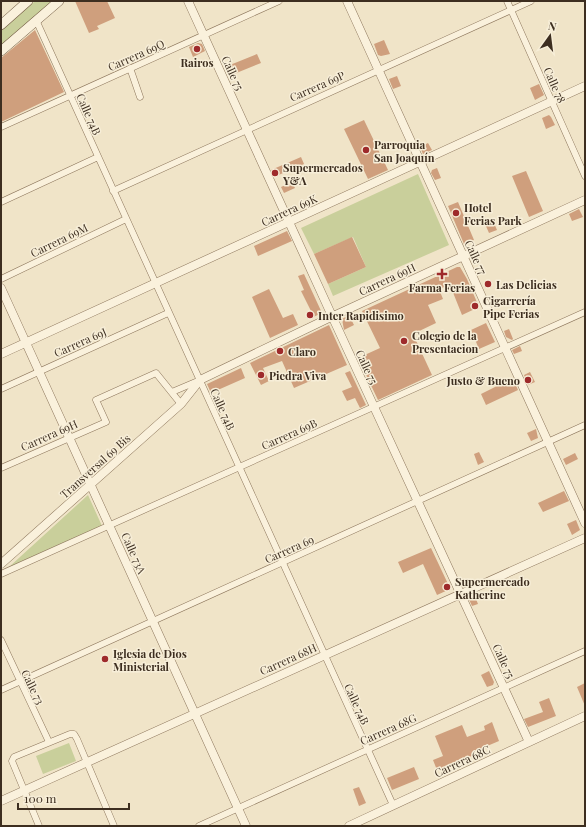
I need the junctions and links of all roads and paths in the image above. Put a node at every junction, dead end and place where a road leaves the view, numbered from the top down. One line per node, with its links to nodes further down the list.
1 (28, 1): 10 (main road)
2 (59, 1): 9 (main road)
3 (188, 1): 11 (street, Calle 75)
4 (279, 1): 11 (street, Carrera 69Q)
5 (347, 1): 14 (street, Calle 77)
6 (507, 1): 8 (street, Calle 78)
7 (531, 1): 8 (street, Carrera 69P)
8 (511, 10): 14 (street, Carrera 69P); 18 (street, Calle 78)
9 (36, 20): 12 (main road); 16 (street, Calle 74B)
10 (1, 25)
11 (203, 35): 13 (street, Carrera 69Q); 20 (street, Calle 75)
12 (1, 51)
13 (130, 68): 16 (street, Carrera 69Q); 17 (street)
14 (378, 70): 20 (street, Carrera 69P); 22 (street, Calle 77)
15 (585, 86): 18 (street, Carrera 69K)
16 (70, 96): 19 (street, Carrera 69Q); 21 (street, Calle 74B)
17 (140, 96)
18 (552, 102): 22 (street, Carrera 69K); 23 (street, Calle 78)
19 (1, 127)
20 (247, 129): 24 (street, Carrera 69P); 28 (street, Calle 75)
21 (98, 157): 24 (street, Calle 74B); 26 (street)
22 (420, 163): 28 (street, Carrera 69K); 29 (street, Calle 77)
23 (585, 176)
24 (113, 191): 27 (street, Calle 74B)
25 (585, 200): 29 (street, Carrera 69H)
26 (1, 202)
27 (126, 219): 30 (street, Carrera 69M); 31 (street, Calle 74B)
28 (290, 222): 31 (street, Carrera 69K); 35 (street, Calle 75)
29 (463, 256): 35 (street, Carrera 69H); 37 (street, Calle 77)
30 (1, 279)
31 (155, 284): 34 (street, Calle 74B); 36 (street, Carrera 69K)
32 (1, 288): 36 (street, Calle 73A)
33 (585, 312): 37 (street, Carrera 69B)
34 (168, 313): 39 (street, Carrera 69J); 40 (street, Calle 74B)
35 (332, 316): 40 (street, Carrera 69H); 44 (street, Calle 75)
36 (26, 343): 38 (street, Carrera 69K); 39 (street, Calle 73A)
37 (505, 348): 44 (street, Carrera 69B); 47 (street, Calle 77)
38 (1, 354)
39 (40, 372): 41 (street, Carrera 69J); 46 (street, Calle 73A)
40 (200, 380): 42 (street); 43 (street, Transversal 69 Bis); 48 (street, Calle 74B)
41 (1, 389)
42 (172, 392): 43 (street); 46 (street, Carrera 69H)
43 (181, 404): 50 (street, Transversal 69 Bis)
44 (374, 407): 48 (street, Carrera 69B); 51 (street, Calle 75)
45 (585, 425): 47 (street, Carrera 69)
46 (70, 438): 49 (street, Carrera 69H); 50 (street, Calle 73A)
47 (548, 442): 51 (street, Carrera 69); 52 (street, Calle 77)
48 (238, 467): 53 (street, Carrera 69B); 55 (street, Calle 74B)
49 (1, 468)
50 (91, 484): 53 (street, Calle 73A); 56 (street, Transversal 69 Bis)
51 (417, 502): 55 (street, Carrera 69); 58 (street, Calle 75)
52 (585, 523)
53 (109, 526): 57 (street, Carrera 69B); 59 (street, Calle 73A)
54 (585, 538): 58 (street, Carrera 68H)
55 (282, 563): 59 (street, Carrera 69); 62 (street, Calle 74B)
56 (1, 564)
57 (1, 574)
58 (460, 594): 62 (street, Carrera 68H); 64 (street, Calle 75)
59 (153, 621): 63 (street, Carrera 69); 66 (street, Calle 73A)
60 (1, 640): 63 (street, Calle 73)
61 (585, 651): 64 (street, Carrera 68G)
62 (324, 655): 66 (street, Carrera 68H); 70 (street, Calle 74B)
63 (19, 681): 65 (street, Carrera 69); 68 (street, Calle 73)
64 (504, 688): 69 (street, Calle 75); 70 (street, Carrera 68G)
65 (1, 690)
66 (195, 713): 71 (street, Carrera 68H); 75 (street, Calle 73A)
67 (585, 716): 69 (street, Carrera 68C)
68 (49, 742): 71 (street); 72 (street)
69 (530, 742): 74 (street, Carrera 68C)
70 (368, 750): 74 (street, Calle 74B); 75 (street, Carrera 68G)
71 (88, 762): 72 (street, Carrera 68H); 77 (street)
72 (23, 791): 73 (street, Carrera 68H); 76 (street)
73 (1, 800)
74 (393, 805): 80 (street, Carrera 68C)
75 (238, 808): 78 (street, Carrera 68G); 79 (street, Calle 73A)
76 (39, 826)
77 (114, 826)
78 (199, 826)
79 (246, 826)
80 (349, 826)

